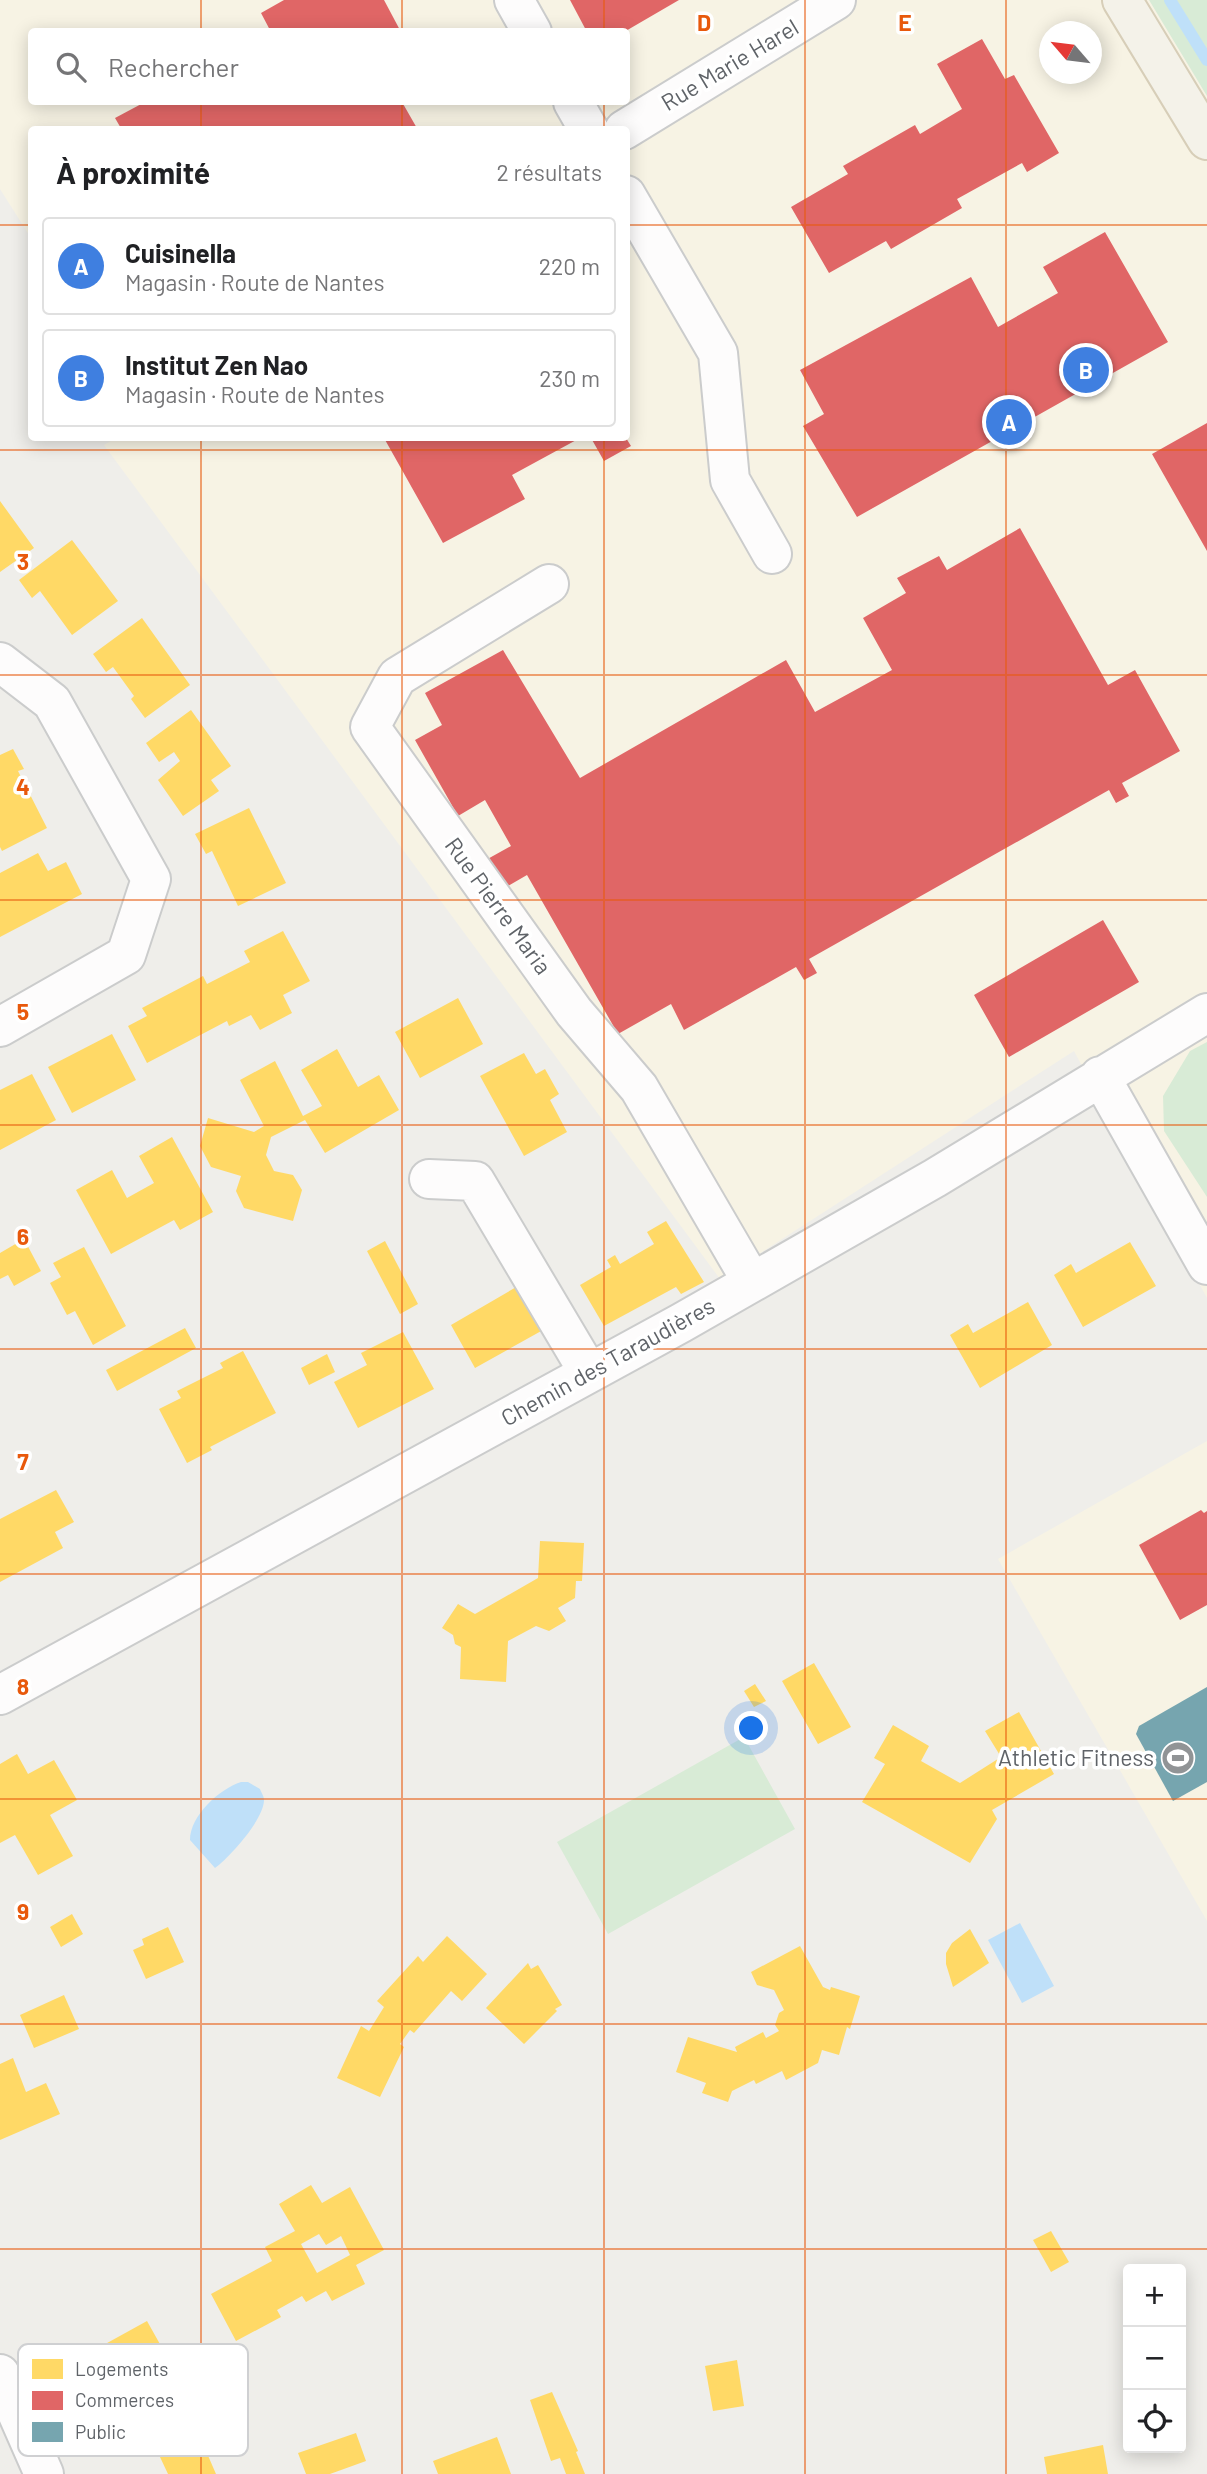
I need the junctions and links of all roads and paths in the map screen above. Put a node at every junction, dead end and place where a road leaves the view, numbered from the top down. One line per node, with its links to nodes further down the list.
1 (514, 0): 4 (street)
2 (836, 0): 7 (street, Rue Marie Harel)
3 (1122, 0): 8 (main road)
4 (530, 28)
5 (575, 105): 6 (street)
6 (587, 126)
7 (630, 126)
8 (1207, 140)
9 (630, 202): 10 (street)
10 (772, 554)
11 (549, 584): 18 (street, Rue Pierre Maria)
12 (0, 662): 14 (street)
13 (1207, 1013): 15 (street, Chemin des Taraudières)
14 (0, 1027)
15 (1100, 1076): 17 (street); 18 (street, Chemin des Taraudières)
16 (429, 1179): 19 (street)
17 (1207, 1265)
18 (752, 1282): 19 (street, Chemin des Taraudières)
19 (589, 1373): 20 (street, Chemin des Taraudières)
20 (0, 1695)
21 (0, 2374): 22 (street)
22 (18, 2415)
23 (36, 2456): 24 (street)
24 (44, 2474)

